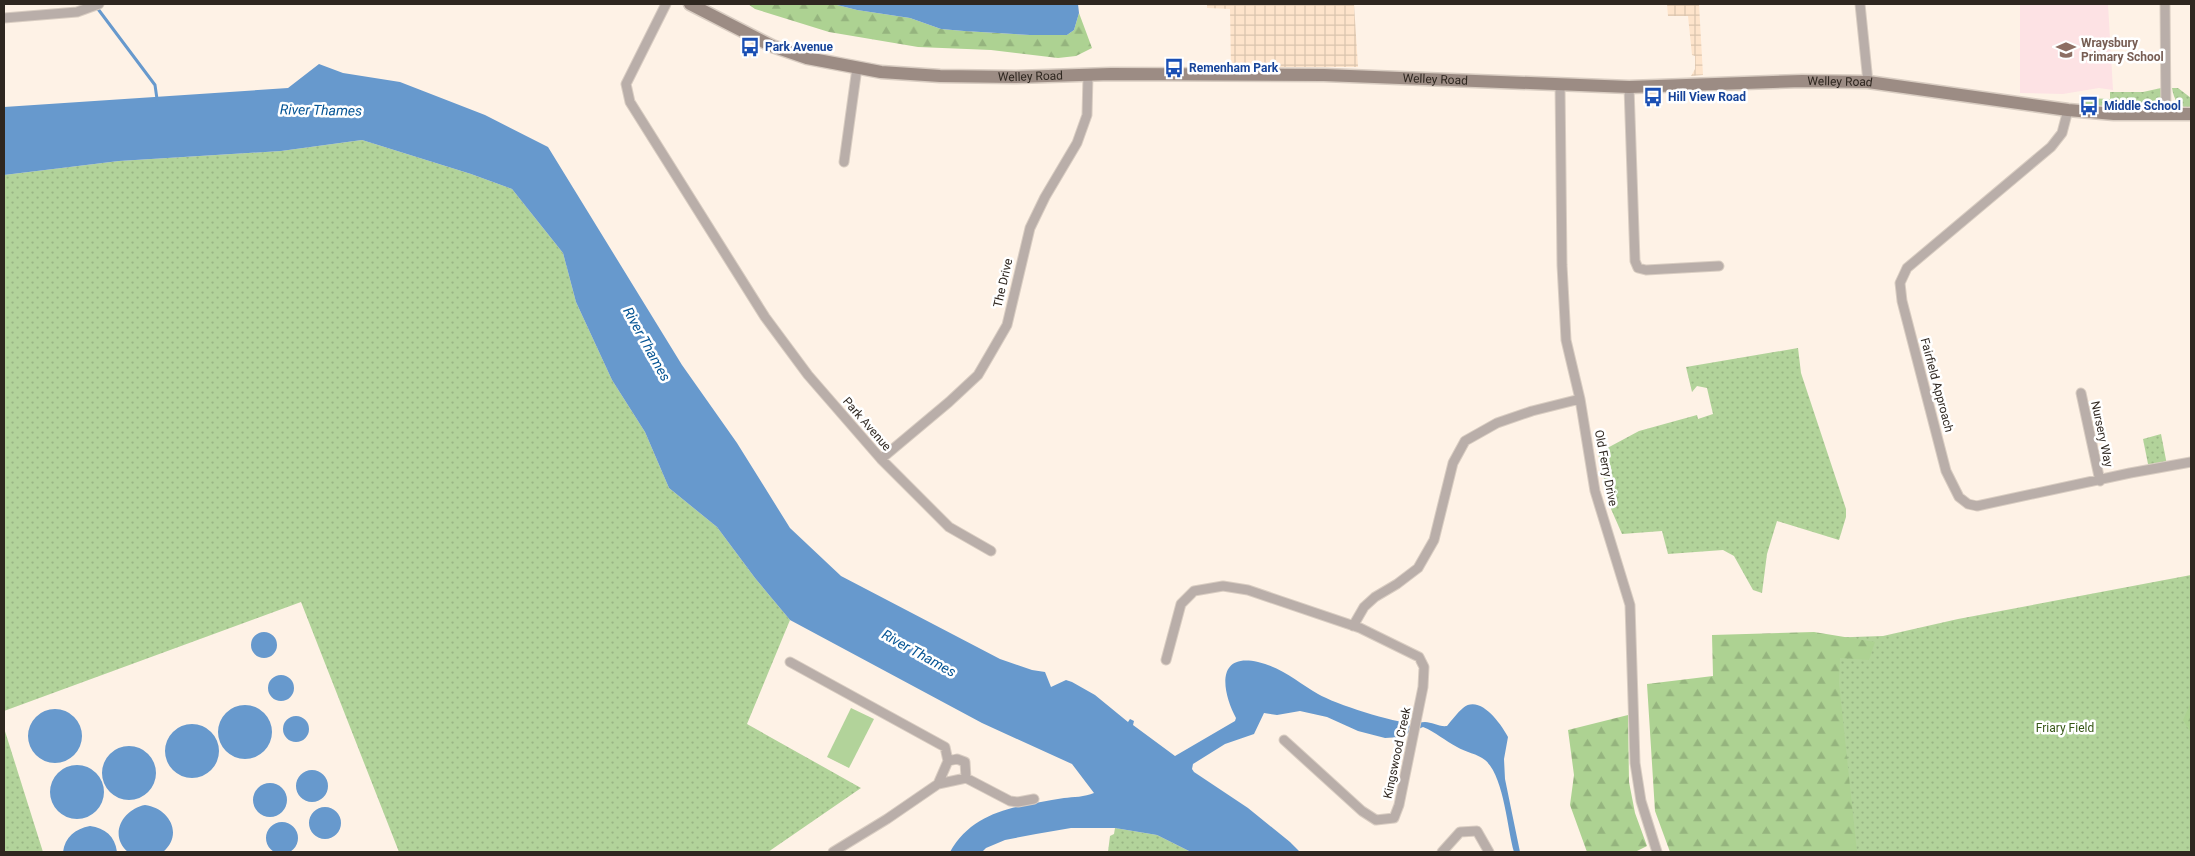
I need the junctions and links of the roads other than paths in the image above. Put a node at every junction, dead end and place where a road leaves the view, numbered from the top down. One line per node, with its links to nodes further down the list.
1 (99, 4): 6 (street)
2 (666, 4): 19 (street, Park Avenue)
3 (690, 4): 7 (main road, Welley Road)
4 (1860, 4): 9 (street)
5 (2165, 4): 13 (street)
6 (4, 18)
7 (857, 68): 8 (main road, Welley Road); 15 (street)
8 (1088, 75): 10 (main road, Welley Road); 19 (street, The Drive)
9 (1868, 82): 11 (main road, Welley Road); 12 (main road, Welley Road)
10 (1560, 84): 11 (main road, Welley Road); 18 (street, Old Ferry Drive)
11 (1629, 87): 16 (street)
12 (2068, 110): 13 (main road, Welley Road); 21 (street, Fairfield Approach)
13 (2166, 114): 14 (main road, Welley Road)
14 (2191, 114)
15 (844, 162)
16 (1719, 266)
17 (2081, 393): 21 (street, Nursery Way)
18 (1580, 399): 23 (street); 34 (street, Old Ferry Drive)
19 (881, 459): 22 (street, Park Avenue)
20 (2191, 462): 21 (street, Fairfield Approach)
21 (2100, 481)
22 (991, 551)
23 (1353, 626): 24 (street, Kingswood Creek); 26 (street, Kingswood Creek)
24 (1166, 660)
25 (790, 662): 27 (street)
26 (1284, 740)
27 (948, 761): 28 (street); 29 (street)
28 (966, 778): 29 (street); 30 (street)
29 (938, 784): 31 (street)
30 (1034, 799)
31 (833, 852)
32 (1442, 852): 33 (street)
33 (1489, 852)
34 (1657, 852)

